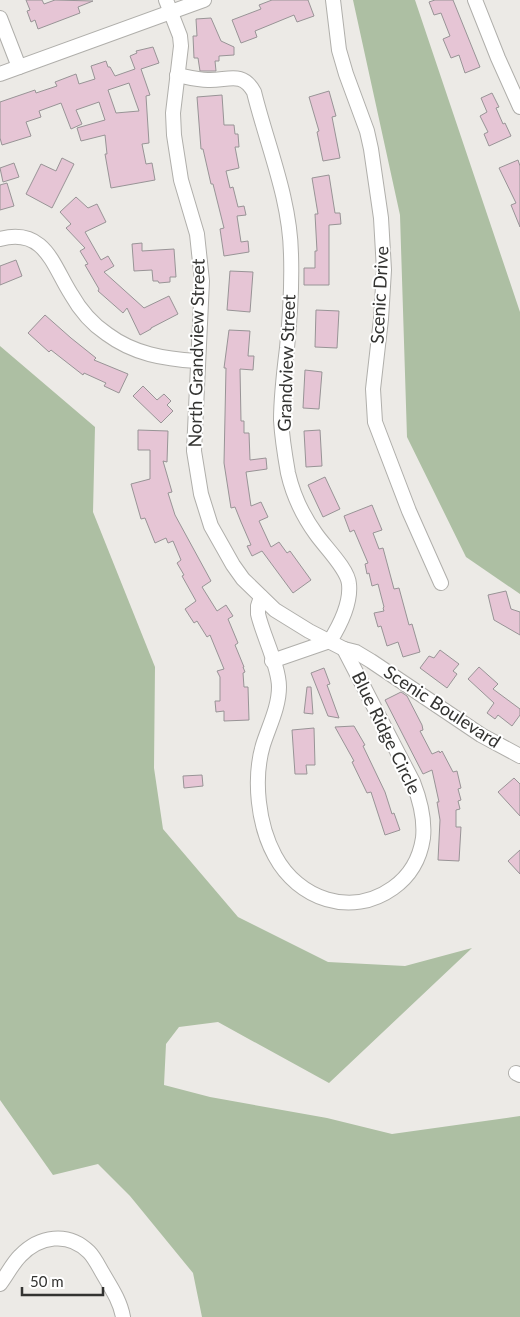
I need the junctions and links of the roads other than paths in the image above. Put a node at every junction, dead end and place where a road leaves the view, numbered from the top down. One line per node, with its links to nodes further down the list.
1 (204, 0): 4 (street)
2 (333, 0): 12 (street, Scenic Drive)
3 (475, 0): 9 (street)
4 (168, 6): 6 (street); 8 (street, North Grandview Street)
5 (0, 18): 6 (street)
6 (19, 68): 7 (street)
7 (0, 74)
8 (177, 75): 11 (street, North Grandview Street); 14 (street, Grandview Street)
9 (520, 107)
10 (0, 239): 11 (street)
11 (197, 361): 13 (street, North Grandview Street)
12 (442, 582)
13 (261, 597): 14 (street, Scenic Boulevard); 16 (street)
14 (330, 641): 15 (street, Scenic Boulevard); 16 (street)
15 (344, 649): 16 (street, Blue Ridge Circle); 17 (street, Scenic Boulevard)
16 (272, 660)
17 (520, 756)
18 (0, 1284): 19 (street)
19 (123, 1317)

